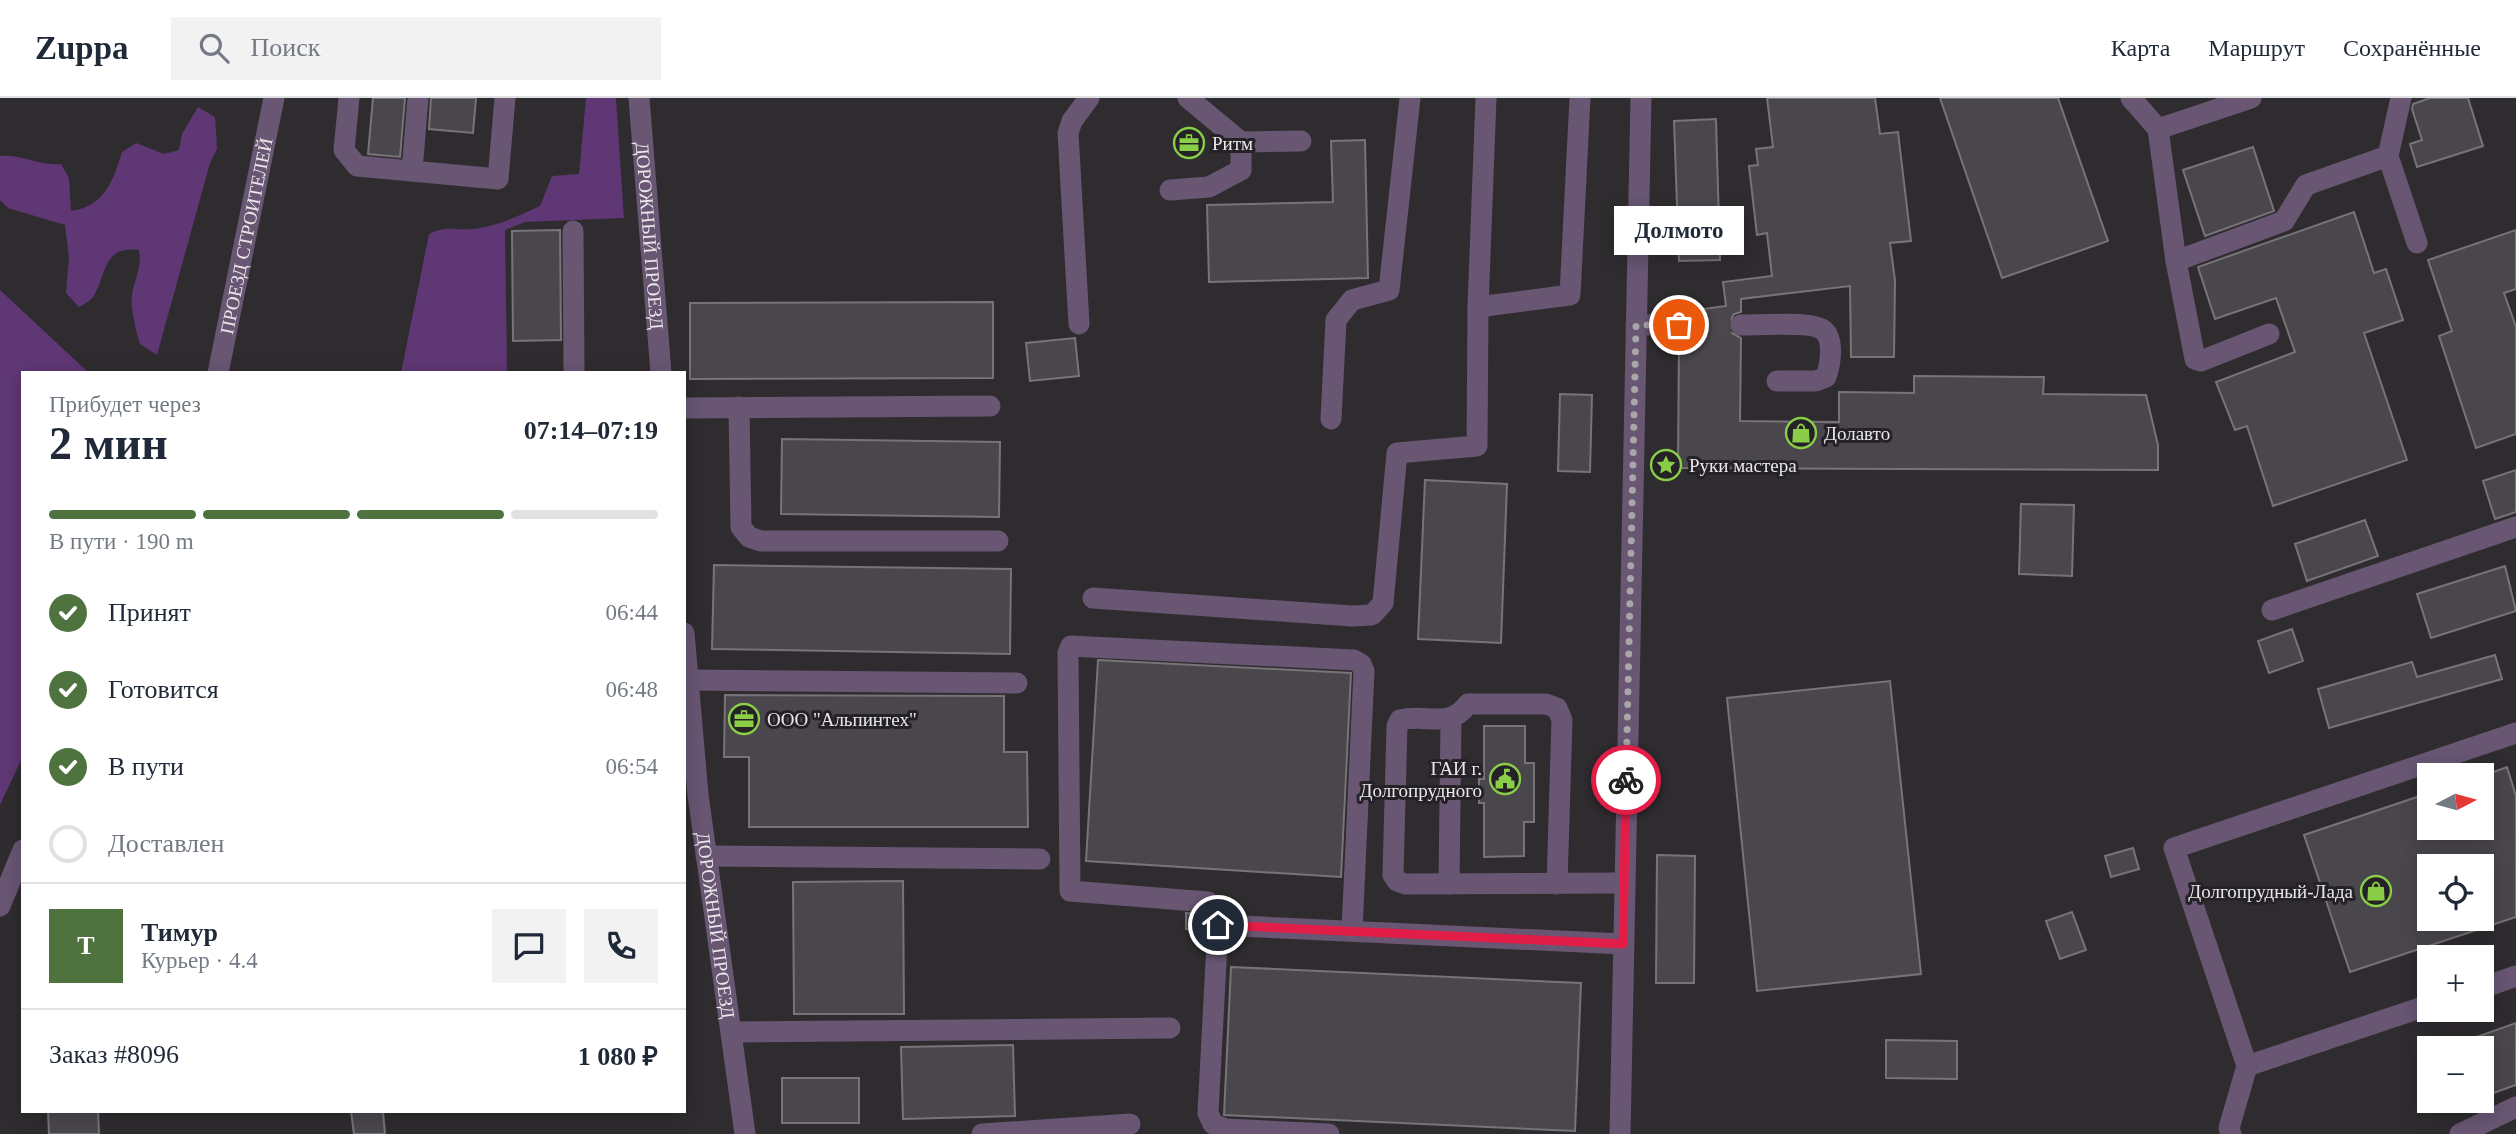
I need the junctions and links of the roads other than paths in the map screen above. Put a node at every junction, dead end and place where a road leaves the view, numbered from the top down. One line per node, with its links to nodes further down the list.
1 (274, 98): 30 (street, ПРОЕЗД СТРОИТЕЛЕЙ)
2 (349, 98): 19 (street)
3 (418, 98): 19 (street)
4 (505, 98): 19 (street)
5 (639, 98): 32 (street, ДОРОЖНЫЙ ПРОЕЗД)
6 (1089, 98): 25 (street)
7 (1188, 98): 17 (street)
8 (1410, 98): 37 (street)
9 (1486, 98): 24 (street)
10 (1580, 98): 24 (street)
11 (1642, 98): 26 (street)
12 (2131, 98): 15 (street)
13 (2251, 98): 15 (street)
14 (2401, 98): 18 (street)
15 (2158, 129): 23 (street)
16 (1301, 141): 17 (street)
17 (1241, 142): 20 (street)
18 (2388, 156): 22 (street); 23 (street)
19 (412, 171)
20 (1170, 190)
21 (573, 231): 31 (street)
22 (2417, 243)
23 (2176, 261): 29 (street)
24 (1478, 307): 40 (street)
25 (1079, 324)
26 (1636, 325): 27 (street); 50 (street)
27 (1679, 325)
28 (1741, 325): 33 (street)
29 (2269, 334)
30 (218, 371)
31 (574, 371)
32 (661, 371)
33 (1777, 381)
34 (990, 406): 35 (street)
35 (738, 407): 36 (street); 39 (street)
36 (686, 408)
37 (1331, 419)
38 (2516, 527): 41 (street)
39 (998, 541)
40 (1093, 598)
41 (2272, 610)
42 (686, 656): 43 (street, ДОРОЖНЫЙ ПРОЕЗД)
43 (688, 680): 44 (street); 48 (street, ДОРОЖНЫЙ ПРОЕЗД)
44 (1017, 683)
45 (1451, 719): 51 (street); 51 (street); 52 (street)
46 (2516, 733): 62 (street)
47 (21, 855): 53 (street)
48 (706, 856): 49 (street); 61 (street, ДОРОЖНЫЙ ПРОЕЗД)
49 (1040, 859)
50 (1624, 883): 52 (street); 56 (street)
51 (1449, 884): 52 (street)
52 (1557, 884)
53 (0, 906)
54 (1218, 925): 55 (street); 55 (street); 67 (street)
55 (1352, 931): 56 (street)
56 (1623, 944): 68 (street)
57 (2516, 976): 58 (street)
58 (2494, 984)
59 (2417, 1009): 62 (street)
60 (1170, 1028): 61 (street)
61 (731, 1032): 65 (street, ДОРОЖНЫЙ ПРОЕЗД)
62 (2247, 1066): 69 (street)
63 (2516, 1107): 70 (street)
64 (1130, 1124): 66 (street)
65 (745, 1134)
66 (982, 1134)
67 (1329, 1134)
68 (1620, 1134)
69 (2231, 1134)
70 (2460, 1134)

